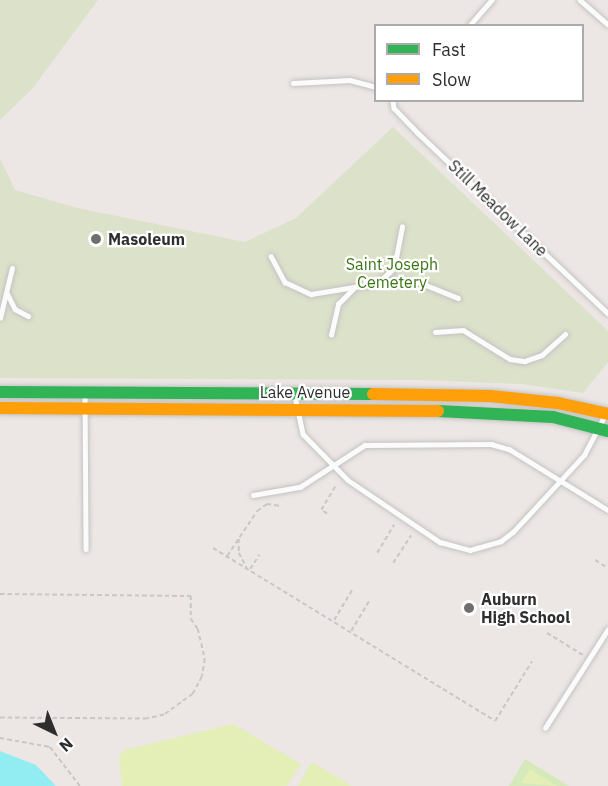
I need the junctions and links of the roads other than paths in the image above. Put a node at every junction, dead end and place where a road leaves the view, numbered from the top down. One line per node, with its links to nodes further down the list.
1 (492, 0): 3 (lane)
2 (580, 0): 4 (lane)
3 (471, 24)
4 (608, 24)
5 (293, 84): 6 (lane)
6 (374, 87)
7 (393, 102): 17 (lane, Still Meadow Lane)
8 (402, 227): 11 (lane)
9 (271, 256): 14 (lane)
10 (12, 268): 13 (lane)
11 (380, 281): 12 (lane); 15 (lane)
12 (358, 286): 14 (lane); 16 (lane)
13 (6, 291): 18 (lane); 19 (lane)
14 (332, 292): 16 (lane)
15 (458, 298)
16 (340, 301): 22 (lane)
17 (608, 313)
18 (28, 316)
19 (0, 318)
20 (435, 332): 21 (lane)
21 (565, 334)
22 (331, 335)
23 (84, 390): 24 (main road, Lake Avenue); 25 (main road, Lake Avenue); 27 (lane)
24 (0, 392)
25 (295, 393): 28 (lane); 29 (main road, Lake Avenue)
26 (0, 408): 27 (main road, Lake Avenue)
27 (87, 408): 28 (main road, Lake Avenue); 35 (lane)
28 (296, 408): 30 (main road, Lake Avenue); 31 (lane)
29 (607, 414): 30 (lane)
30 (603, 429): 32 (lane)
31 (334, 466): 32 (lane); 32 (lane); 33 (lane)
32 (561, 480): 34 (lane)
33 (253, 495)
34 (608, 510)
35 (86, 549)
36 (608, 629): 37 (lane)
37 (545, 728)

